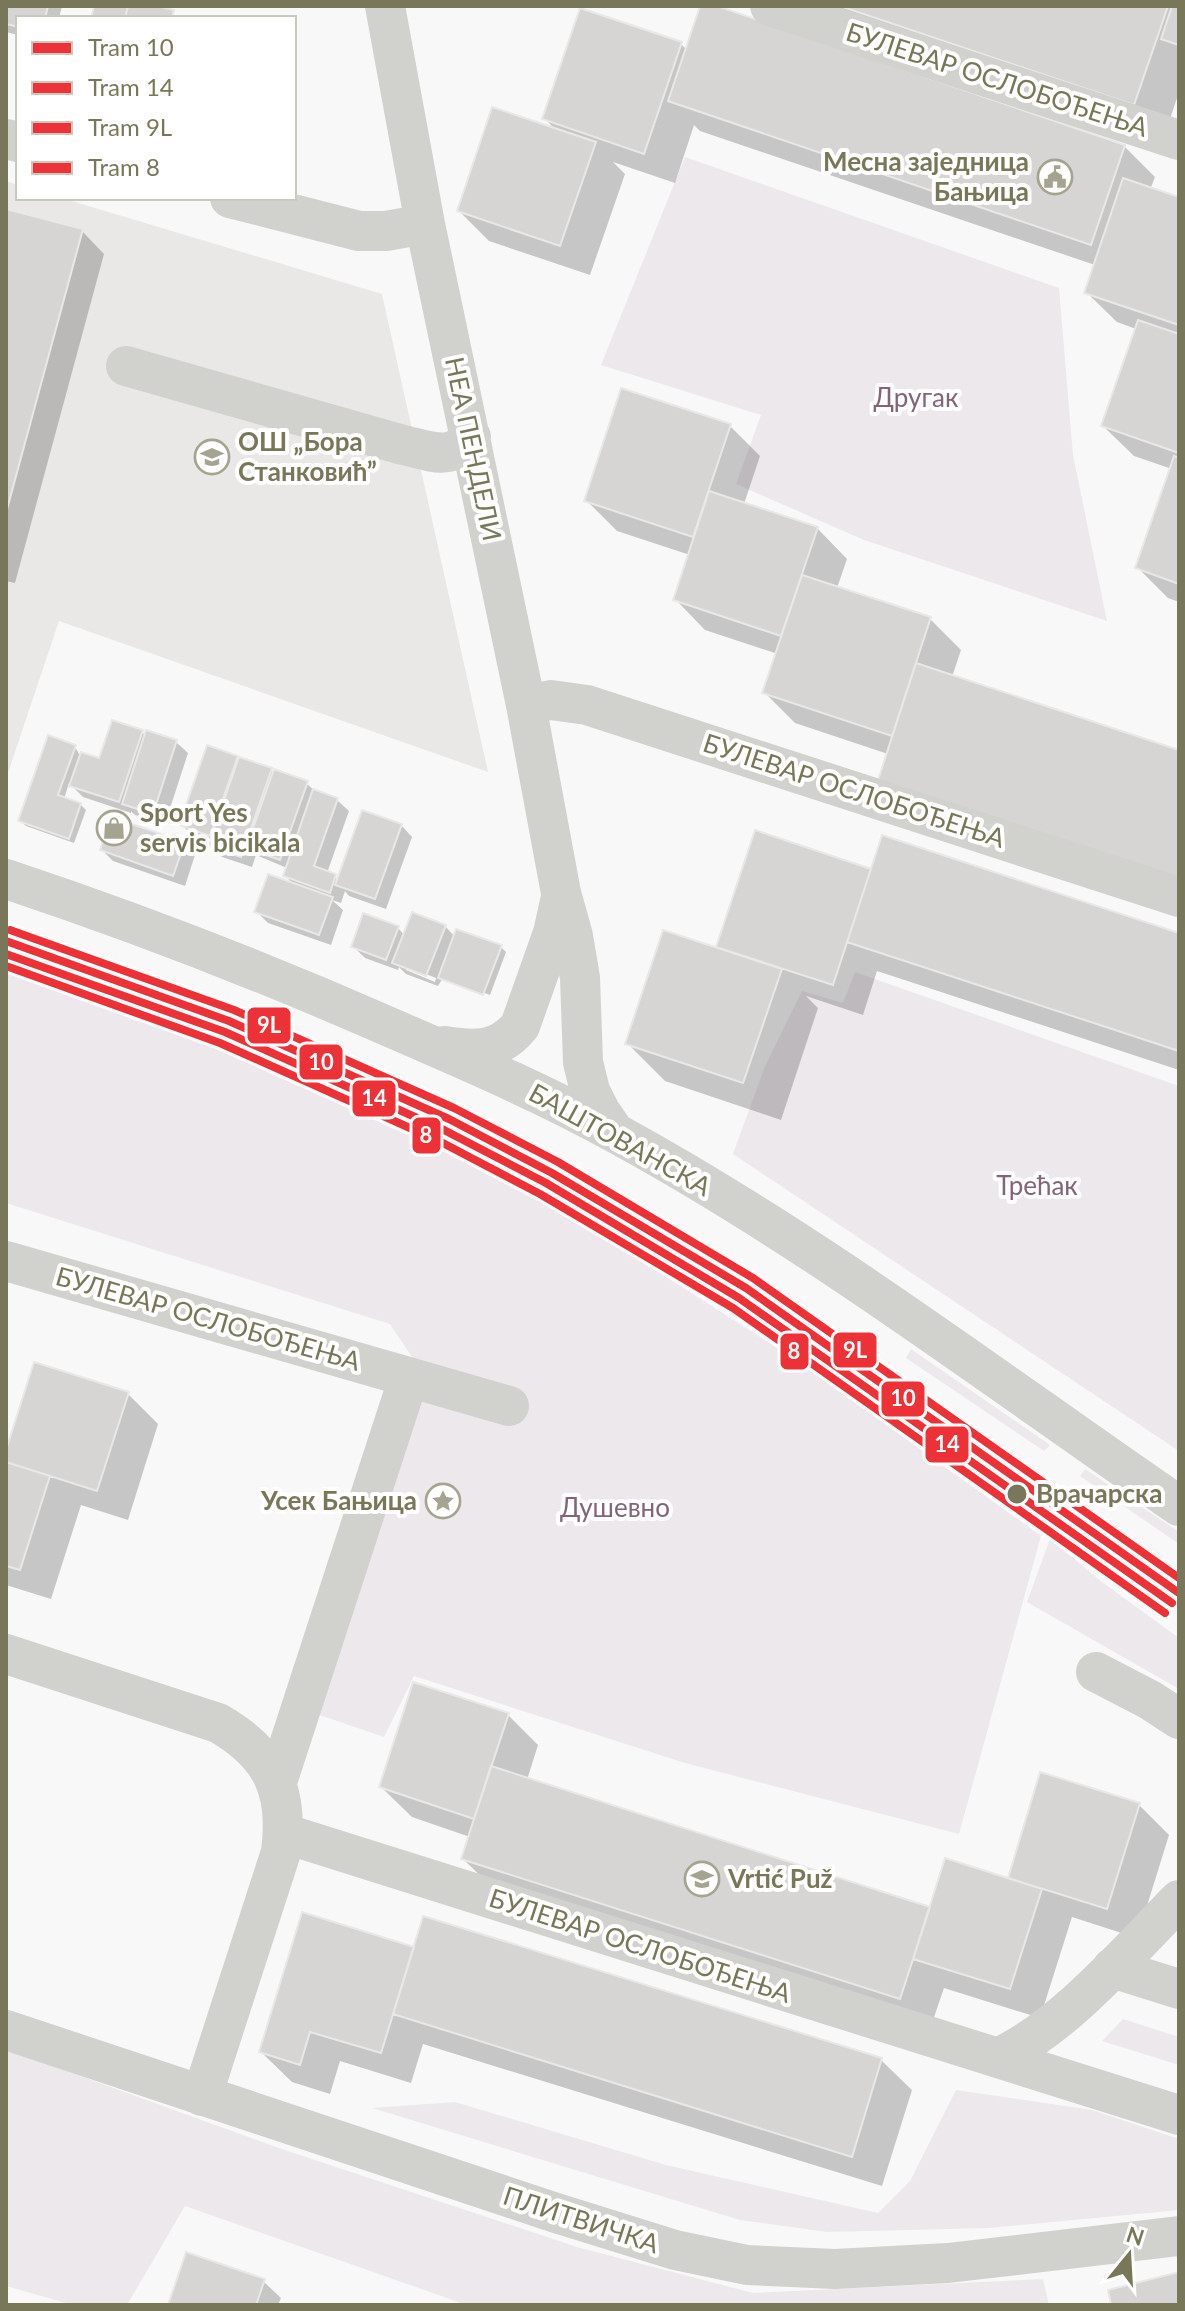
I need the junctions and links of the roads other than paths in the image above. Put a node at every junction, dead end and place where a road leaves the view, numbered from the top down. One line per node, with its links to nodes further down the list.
1 (385, 6): 5 (street, НЕА ПЕНДЕЛИ)
2 (770, 6): 3 (street, БУЛЕВАР ОСЛОБОЂЕЊА)
3 (1179, 140)
4 (238, 200): 5 (street)
5 (425, 224): 7 (street, НЕА ПЕНДЕЛИ)
6 (126, 366): 7 (street)
7 (471, 437): 8 (street, НЕА ПЕНДЕЛИ)
8 (526, 705): 10 (street, НЕА ПЕНДЕЛИ); 11 (street, БУЛЕВАР ОСЛОБОЂЕЊА)
9 (6, 879): 12 (street, БАШТОВАНСКА)
10 (561, 893): 12 (street, НЕА ПЕНДЕЛИ); 13 (street, НЕА ПЕНДЕЛИ)
11 (1179, 897)
12 (428, 1043): 13 (street, БАШТОВАНСКА)
13 (615, 1133): 17 (street, БАШТОВАНСКА)
14 (6, 1261): 15 (street, БУЛЕВАР ОСЛОБОЂЕЊА)
15 (409, 1377): 16 (street, БУЛЕВАР ОСЛОБОЂЕЊА); 21 (street)
16 (509, 1406)
17 (1179, 1506)
18 (8, 1657): 21 (street)
19 (1096, 1672): 20 (street)
20 (1179, 1719)
21 (277, 1782): 22 (street)
22 (283, 1833): 27 (street, БУЛЕВАР ОСЛОБОЂЕЊА); 28 (street)
23 (1179, 1900): 24 (street)
24 (1112, 1968): 25 (street); 27 (street)
25 (1179, 1989)
26 (6, 2030): 28 (street, ПЛИТВИЧКА)
27 (997, 2058): 29 (street, БУЛЕВАР ОСЛОБОЂЕЊА)
28 (202, 2096): 30 (street, ПЛИТВИЧКА)
29 (1179, 2115)
30 (1179, 2236)

